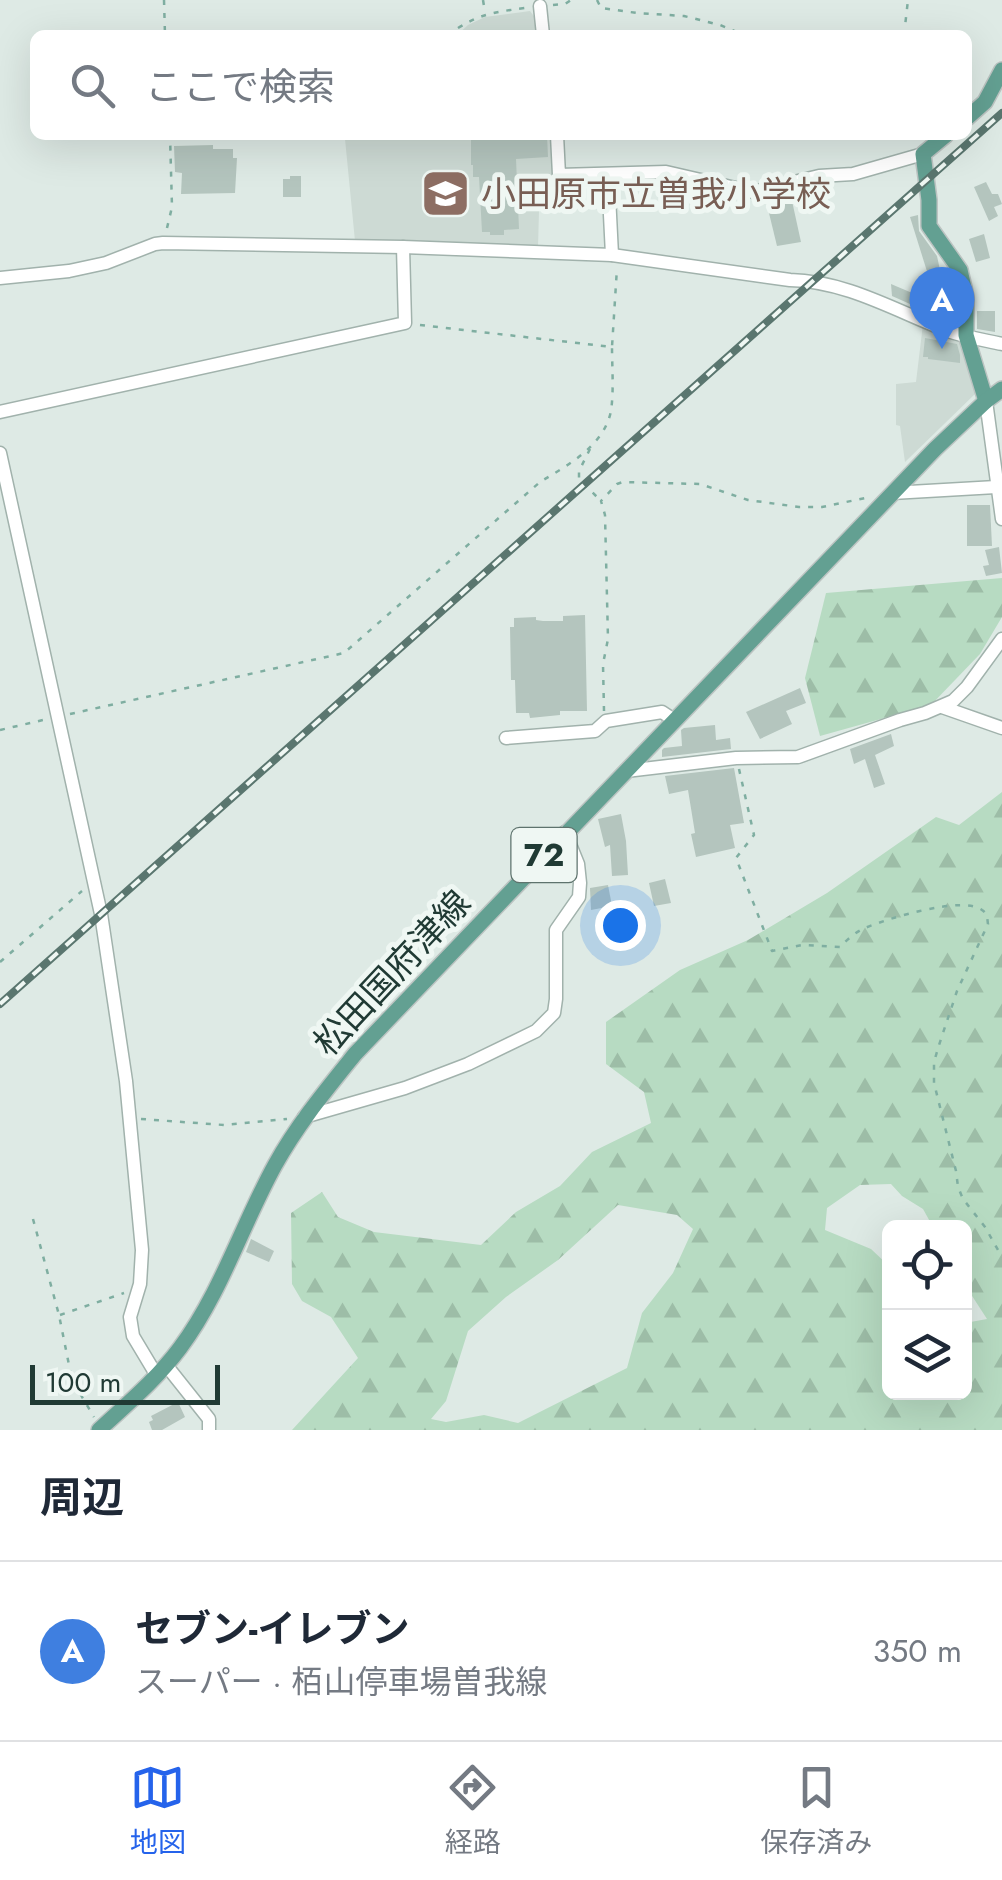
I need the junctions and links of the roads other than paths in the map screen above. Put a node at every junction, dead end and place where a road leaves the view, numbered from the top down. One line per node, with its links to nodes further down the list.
1 (540, 6): 2 (street)
2 (542, 30)
3 (1002, 70): 4 (main road)
4 (972, 114)
5 (557, 140): 8 (street)
6 (940, 140): 7 (main road)
7 (923, 154): 8 (street); 12 (main road)
8 (608, 175): 10 (street)
9 (403, 246): 10 (street); 11 (street); 16 (street)
10 (615, 256): 12 (street)
11 (0, 278)
12 (966, 335): 13 (street); 15 (main road)
13 (1002, 344)
14 (1002, 389): 15 (main road, 松田国府津線 / 72)
15 (986, 400): 18 (street); 19 (main road, 松田国府津線 / 72)
16 (0, 412)
17 (0, 453): 29 (street)
18 (999, 485): 19 (street); 20 (street)
19 (889, 497): 23 (main road, 松田国府津線 / 72)
20 (1002, 519)
21 (1002, 639): 22 (street)
22 (942, 707): 24 (street); 26 (street)
23 (674, 720): 25 (street); 26 (main road, 松田国府津線 / 72)
24 (1002, 728)
25 (506, 738)
26 (626, 771): 27 (main road, 松田国府津線 / 72)
27 (566, 832): 28 (main road, 松田国府津線 / 72); 28 (street)
28 (304, 1118): 29 (main road, 松田国府津線 / 72)
29 (161, 1370): 30 (main road, 松田国府津線 / 72); 31 (street)
30 (100, 1429)
31 (209, 1430)

